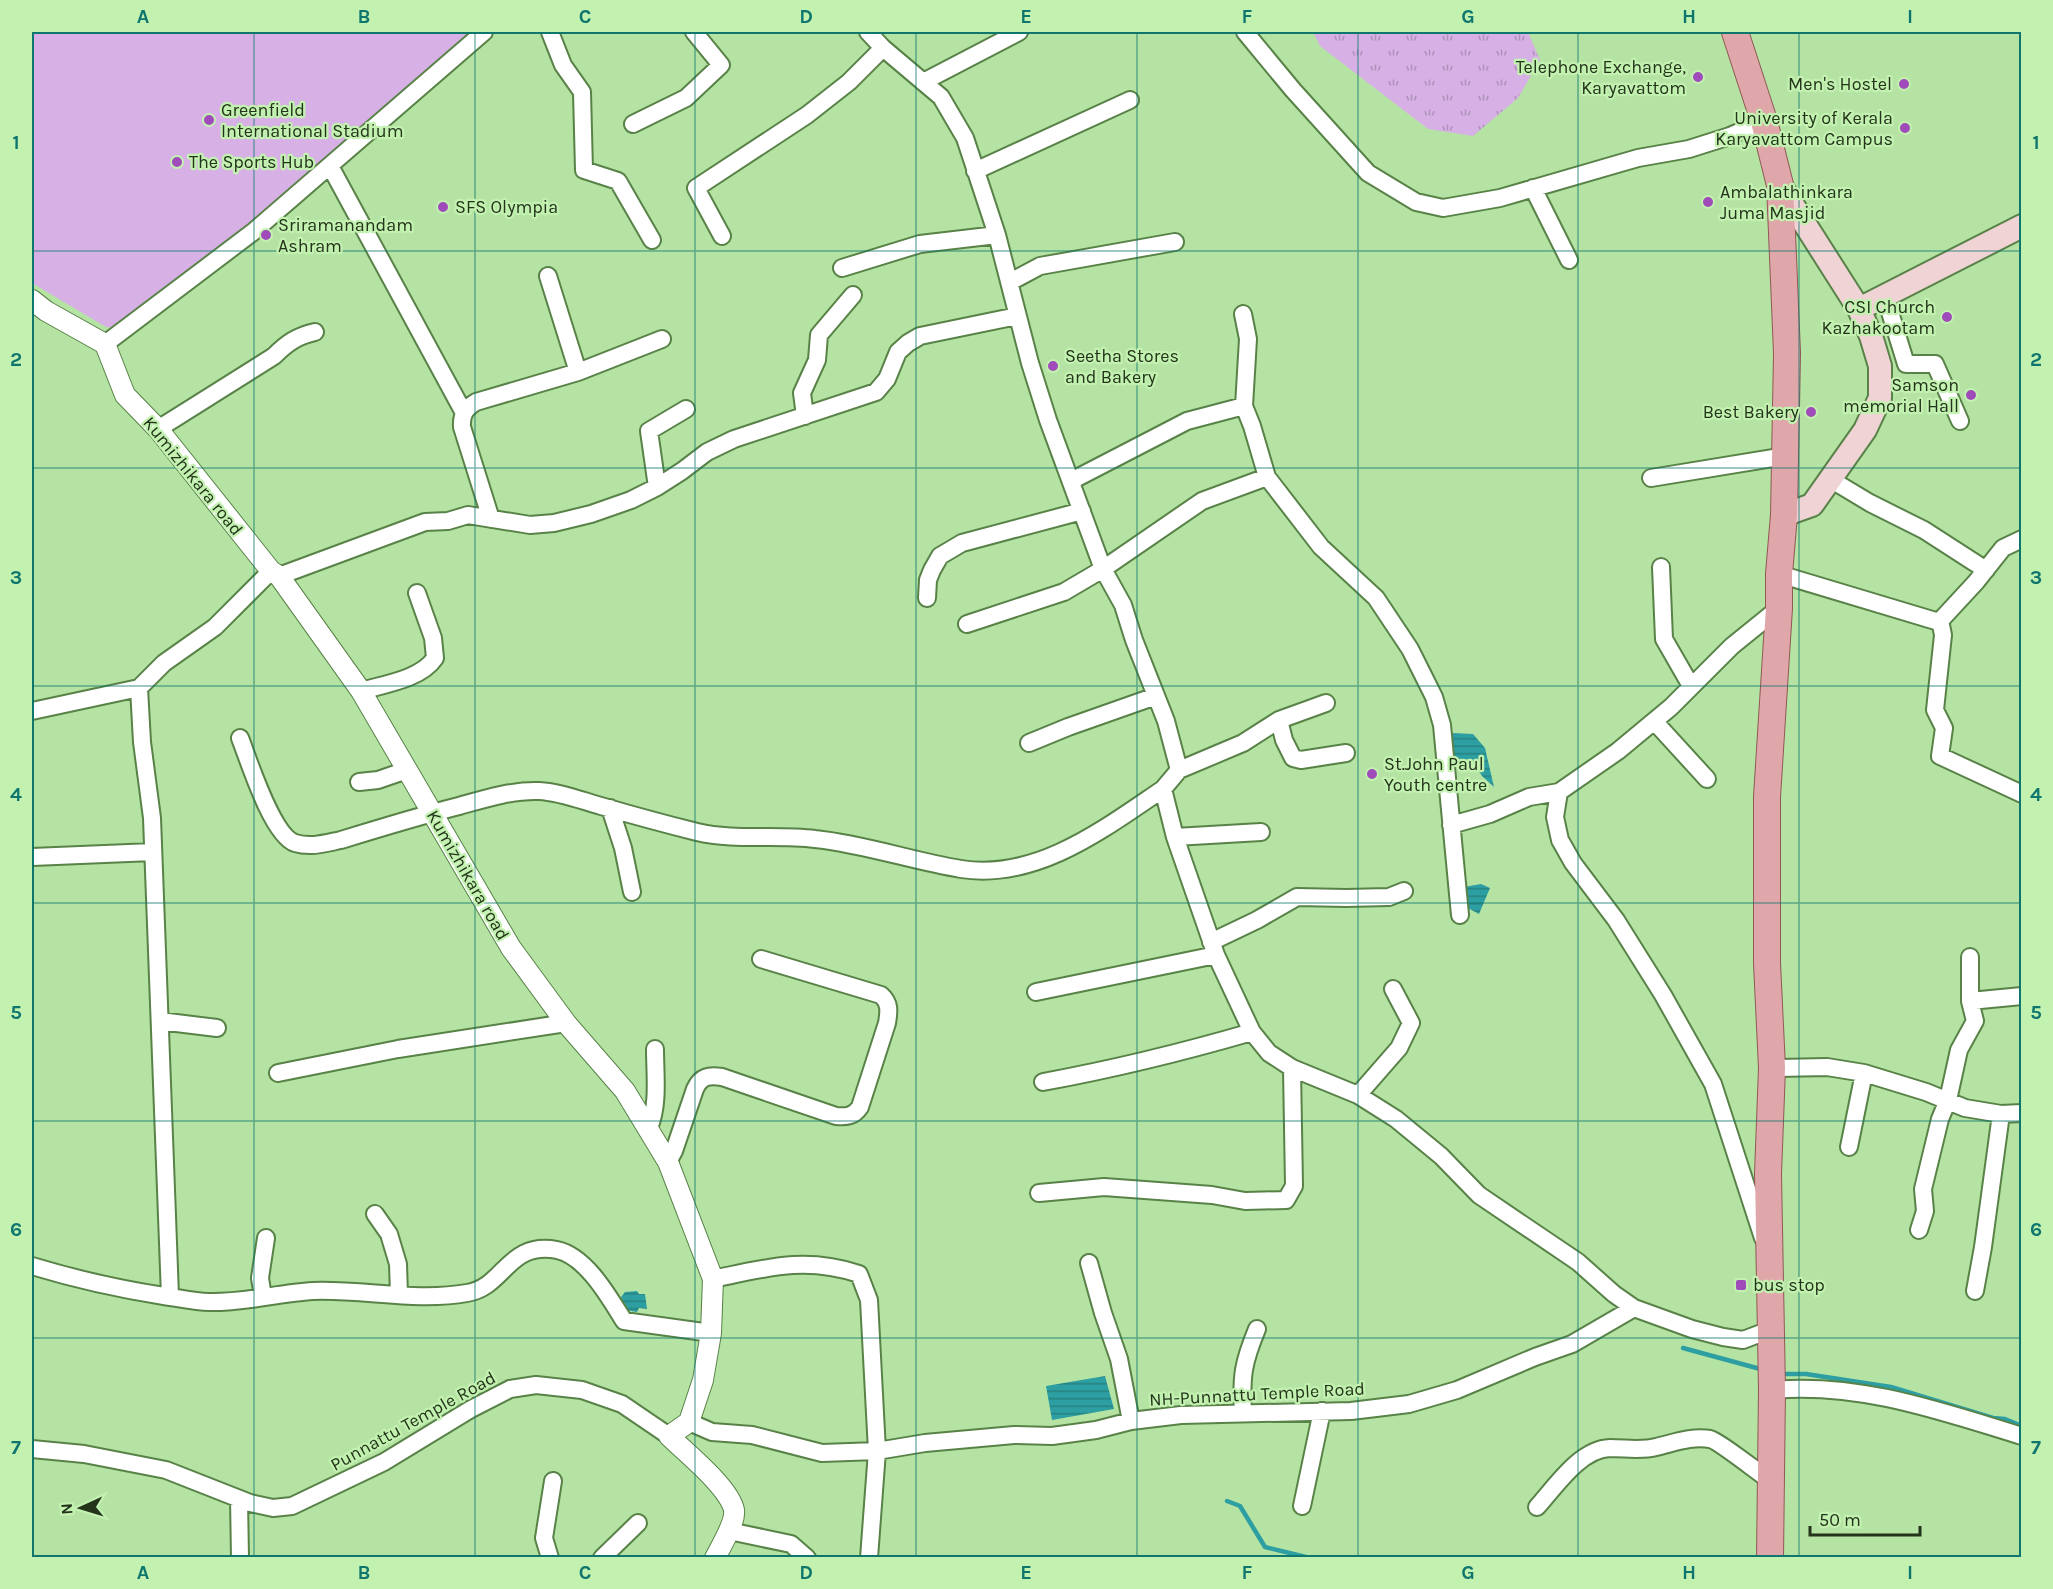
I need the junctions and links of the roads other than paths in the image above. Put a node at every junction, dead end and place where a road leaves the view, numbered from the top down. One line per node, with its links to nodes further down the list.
1 (484, 32): 13 (street)
2 (550, 32): 20 (street)
3 (694, 32): 12 (street)
4 (868, 32): 8 (street)
5 (1018, 32): 9 (street)
6 (1245, 32): 16 (street)
7 (1735, 32): 11 (main road)
8 (883, 48): 9 (street); 19 (street)
9 (923, 82): 14 (street)
10 (1130, 100): 14 (street)
11 (1764, 121): 15 (main road); 16 (street)
12 (633, 124)
13 (330, 166): 34 (street); 38 (street)
14 (975, 171): 18 (street)
15 (1780, 185): 29 (main road); 42 (main road)
16 (1533, 188): 22 (street)
17 (2022, 226): 27 (main road)
18 (997, 235): 23 (street); 25 (street)
19 (722, 236)
20 (652, 240)
21 (1175, 242): 25 (street)
22 (1569, 260)
23 (842, 268)
24 (548, 276): 35 (street)
25 (1010, 282): 31 (street)
26 (853, 296): 39 (street)
27 (1885, 296): 29 (main road); 40 (street)
28 (32, 300): 34 (street)
29 (1859, 309): 45 (main road)
30 (1243, 314): 36 (street)
31 (1017, 316): 39 (street); 46 (street)
32 (315, 332): 41 (street)
33 (662, 339): 35 (street)
34 (105, 344): 41 (street, Kumizhikara road)
35 (578, 372): 38 (street)
36 (1245, 406): 43 (street); 46 (street)
37 (686, 409): 47 (street)
38 (464, 413): 50 (street)
39 (805, 416): 47 (street)
40 (1960, 421)
41 (158, 429): 55 (street, Kumizhikara road)
42 (1785, 456): 44 (street); 49 (main road)
43 (1267, 477): 53 (street); 82 (street)
44 (1651, 478)
45 (1830, 479): 49 (main road); 54 (street)
46 (1071, 481): 48 (street)
47 (657, 487): 50 (street)
48 (1082, 511): 53 (street); 58 (street)
49 (1784, 516): 56 (main road)
50 (491, 519): 55 (street)
51 (2022, 539): 54 (street)
52 (1661, 567): 62 (street)
53 (1102, 569): 61 (street); 65 (street)
54 (1986, 570): 60 (street)
55 (275, 574): 63 (street); 64 (street, Kumizhikara road)
56 (1779, 574): 59 (main road); 60 (street)
57 (417, 593): 64 (street)
58 (927, 598)
59 (1779, 608): 62 (street); 103 (main road)
60 (1939, 622): 79 (street)
61 (967, 624)
62 (1691, 686): 69 (street)
63 (138, 688): 67 (street); 85 (street)
64 (361, 691): 73 (street, Kumizhikara road)
65 (1156, 696): 71 (street); 74 (street)
66 (1326, 703): 68 (street)
67 (32, 711)
68 (1279, 720): 72 (street); 74 (street)
69 (1654, 721): 75 (street); 78 (street)
70 (240, 738): 81 (street)
71 (1029, 743)
72 (1346, 753)
73 (407, 770): 76 (street); 81 (street, Kumizhikara road)
74 (1179, 770): 77 (street)
75 (1707, 779)
76 (359, 782)
77 (1164, 789): 80 (street); 84 (street)
78 (1559, 792): 82 (street); 118 (street)
79 (2022, 794)
80 (610, 808): 81 (street); 88 (street)
81 (432, 813): 98 (street, Kumizhikara road)
82 (1451, 825): 89 (street)
83 (1261, 832): 84 (street)
84 (1175, 837): 90 (street)
85 (153, 852): 86 (street); 97 (street)
86 (32, 856)
87 (1404, 891): 90 (street)
88 (632, 892)
89 (1460, 915)
90 (1213, 949): 94 (street); 100 (street)
91 (1970, 957): 96 (street)
92 (761, 958): 113 (street)
93 (1394, 988): 107 (street)
94 (1036, 992)
95 (2022, 996): 96 (street)
96 (1970, 1001): 108 (street)
97 (160, 1021): 99 (street); 124 (street)
98 (566, 1023): 104 (street); 111 (street, Kumizhikara road)
99 (217, 1028)
100 (1252, 1032): 102 (street); 106 (street)
101 (655, 1049): 111 (street)
102 (1292, 1068): 107 (street); 114 (street)
103 (1772, 1068): 105 (street); 118 (main road)
104 (278, 1072)
105 (1864, 1073): 108 (street); 112 (street)
106 (1042, 1082)
107 (1358, 1095): 126 (street)
108 (1948, 1100): 110 (street); 116 (street)
109 (2022, 1113): 110 (street)
110 (2001, 1114): 122 (street)
111 (649, 1128): 113 (street, Kumizhikara road)
112 (1849, 1147)
113 (668, 1162): 121 (street, Kumizhikara road)
114 (1039, 1193)
115 (375, 1214): 123 (street)
116 (1919, 1230)
117 (266, 1238): 125 (street)
118 (1770, 1262): 128 (main road)
119 (1089, 1263): 133 (street)
120 (32, 1266): 124 (street)
121 (713, 1279): 129 (street, Kumizhikara road); 138 (street)
122 (1975, 1291)
123 (399, 1295): 125 (street); 129 (street)
124 (170, 1296): 125 (street)
125 (263, 1297)
126 (1634, 1308): 128 (street); 131 (street, NH-Punnattu Temple Road)
127 (1257, 1329): 132 (street)
128 (1772, 1329): 130 (main road)
129 (711, 1334): 134 (street, Kumizhikara road)
130 (1772, 1378): 136 (street); 140 (main road)
131 (1322, 1411): 132 (street, NH-Punnattu Temple Road); 142 (street)
132 (1243, 1413): 133 (street, NH-Punnattu Temple Road)
133 (1131, 1421): 138 (street, NH-Punnattu Temple Road)
134 (689, 1422): 135 (street); 138 (street, NH-Punnattu Temple Road)
135 (669, 1436): 141 (street, Punnattu Temple Road); 145 (street)
136 (2022, 1436)
137 (32, 1449): 141 (street, Punnattu Temple Road)
138 (877, 1451): 151 (street)
139 (553, 1481): 147 (street)
140 (1771, 1481): 143 (street); 152 (main road)
141 (239, 1498): 146 (street)
142 (1302, 1506)
143 (1536, 1507)
144 (638, 1524): 148 (street)
145 (729, 1531): 149 (street); 150 (street)
146 (240, 1557)
147 (550, 1557)
148 (602, 1557)
149 (716, 1557)
150 (807, 1557)
151 (869, 1557)
152 (1770, 1557)

